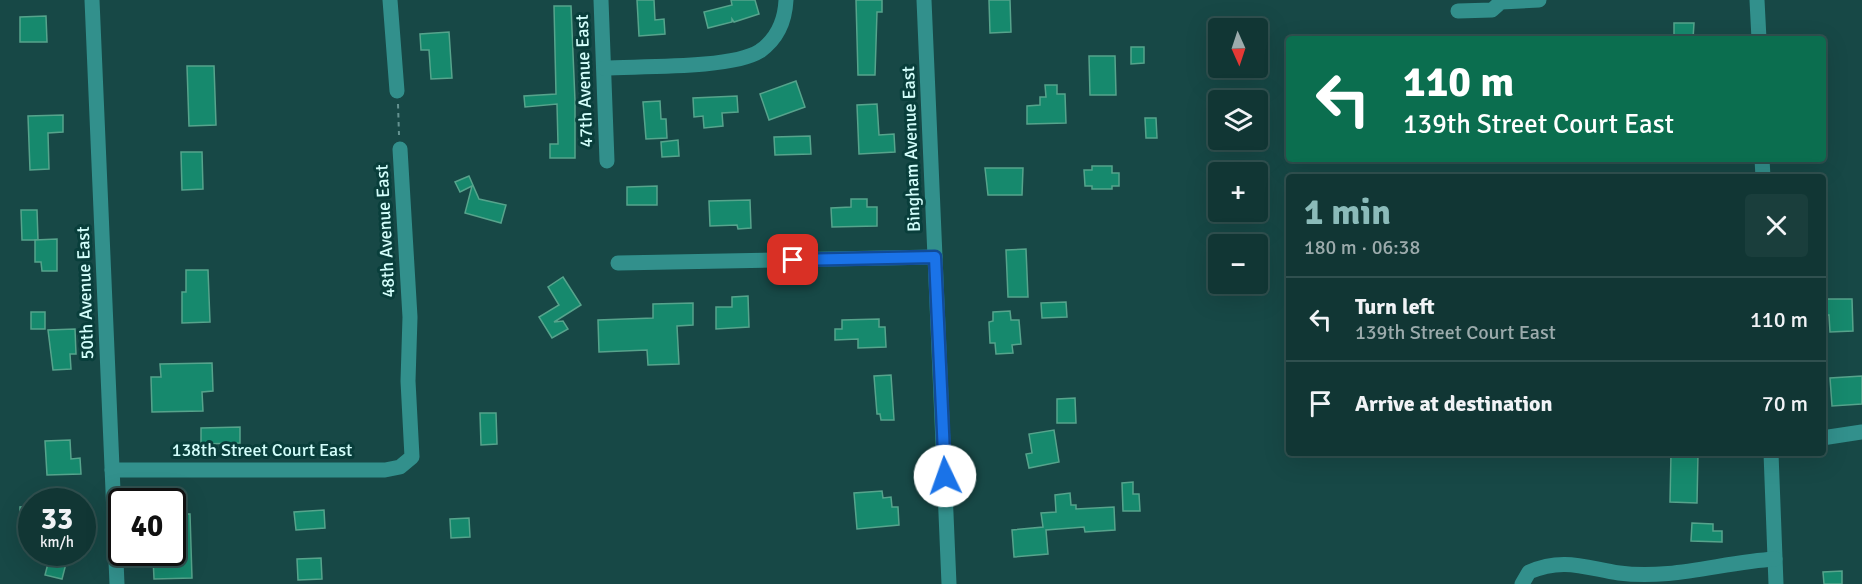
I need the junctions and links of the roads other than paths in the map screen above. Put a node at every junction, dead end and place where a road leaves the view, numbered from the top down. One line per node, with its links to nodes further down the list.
1 (93, 0): 20 (street, 50th Avenue East)
2 (390, 0): 11 (street)
3 (601, 0): 10 (street, 47th Avenue East)
4 (786, 0): 10 (street)
5 (924, 0): 14 (street, Bingham Avenue East)
6 (1539, 0): 8 (street)
7 (1757, 0): 9 (street)
8 (1458, 11)
9 (1759, 36)
10 (604, 68): 13 (street, 47th Avenue East)
11 (397, 91)
12 (400, 149): 19 (street, 48th Avenue East)
13 (607, 161)
14 (935, 257): 15 (street); 23 (street, Bingham Avenue East)
15 (618, 263)
16 (1862, 432): 17 (street)
17 (1826, 437)
18 (1771, 456): 21 (street)
19 (409, 460): 20 (street, 138th Street Court East)
20 (112, 470): 22 (street, 50th Avenue East)
21 (1775, 559): 24 (street); 25 (street)
22 (117, 584)
23 (949, 584)
24 (1522, 584)
25 (1776, 584)

